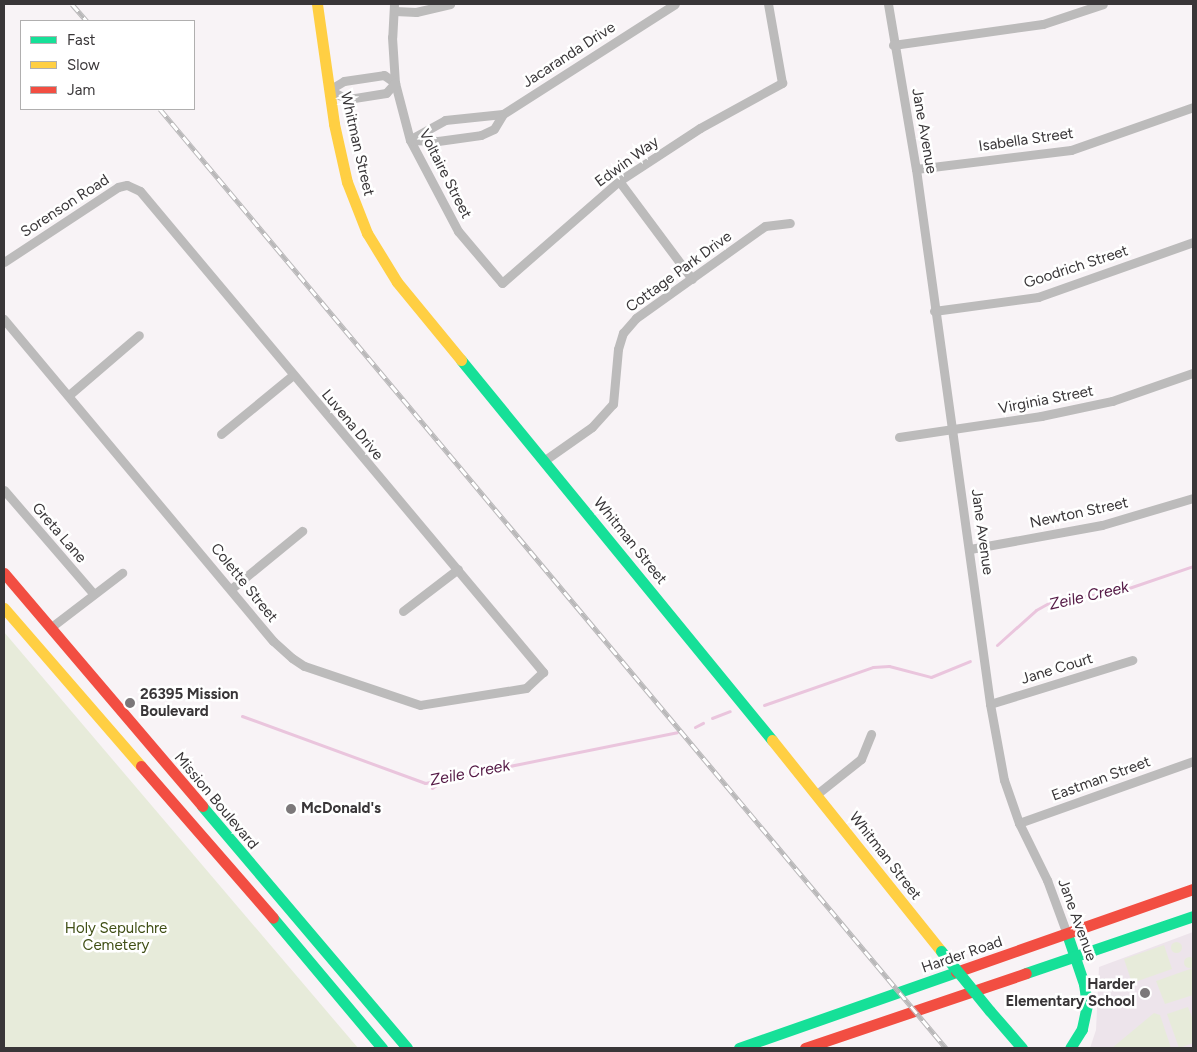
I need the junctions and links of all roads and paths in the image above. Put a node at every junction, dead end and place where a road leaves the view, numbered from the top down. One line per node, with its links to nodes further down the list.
1 (317, 4): 10 (main road, Whitman Street)
2 (450, 4): 7 (street)
3 (675, 4): 12 (street, Jacaranda Drive)
4 (768, 4): 15 (street, Edwin Way)
5 (888, 4): 8 (street, Jane Avenue)
6 (1103, 4): 8 (street)
7 (394, 7): 9 (street, Voltaire Street)
8 (893, 46): 14 (street, Jane Avenue)
9 (395, 83): 10 (street); 10 (street); 13 (street, Voltaire Street)
10 (329, 90): 31 (main road, Whitman Street)
11 (1193, 107): 14 (street, Isabella Street)
12 (503, 114): 13 (street, Jacaranda Drive); 13 (street, Jacaranda Drive)
13 (410, 140): 21 (street, Voltaire Street)
14 (916, 169): 22 (street, Jane Avenue)
15 (620, 181): 20 (street); 21 (street, Edwin Way)
16 (143, 194): 19 (street, Sorenson Road); 26 (street, Luvena Drive)
17 (790, 223): 20 (street, Cottage Park Drive)
18 (1193, 242): 22 (street, Goodrich Street)
19 (4, 262)
20 (692, 279): 31 (street, Cottage Park Drive)
21 (502, 283)
22 (934, 311): 28 (street, Jane Avenue)
23 (4, 319): 27 (street, Colette Street)
24 (139, 335): 27 (street)
25 (1193, 373): 28 (street, Virginia Street)
26 (293, 376): 29 (street); 36 (street, Luvena Drive)
27 (69, 395): 39 (street, Colette Street)
28 (952, 430): 30 (street, Virginia Street); 35 (street, Jane Avenue)
29 (221, 434)
30 (899, 437)
31 (545, 460): 49 (main road, Whitman Street)
32 (4, 490): 40 (street, Greta Lane)
33 (1193, 498): 35 (street, Newton Street)
34 (302, 531): 39 (street)
35 (970, 549): 46 (street, Jane Avenue)
36 (458, 569): 42 (street); 45 (street, Luvena Drive)
37 (4, 573): 43 (main road, Mission Boulevard)
38 (122, 573): 40 (street)
39 (231, 589): 45 (street, Colette Street)
40 (93, 593): 43 (street)
41 (4, 608): 51 (main road)
42 (403, 611)
43 (50, 628): 52 (main road, Mission Boulevard)
44 (1132, 660): 46 (street, Jane Court)
45 (543, 672)
46 (990, 704): 50 (street, Jane Avenue)
47 (871, 734): 49 (street)
48 (1193, 761): 50 (street, Eastman Street)
49 (817, 794): 61 (main road, Whitman Street, bridge)
50 (1019, 824): 55 (street, Jane Avenue)
51 (208, 844): 52 (main road); 57 (main road)
52 (271, 888): 58 (main road, Mission Boulevard)
53 (1193, 888): 55 (main road, Harder Road)
54 (1193, 916): 56 (main road)
55 (1067, 934): 56 (main road, Jane Avenue); 59 (main road, Harder Road)
56 (1076, 958): 60 (main road); 62 (main road, Jane Avenue)
57 (382, 1048)
58 (407, 1048)
59 (739, 1048)
60 (805, 1048)
61 (1022, 1048)
62 (1070, 1048)

